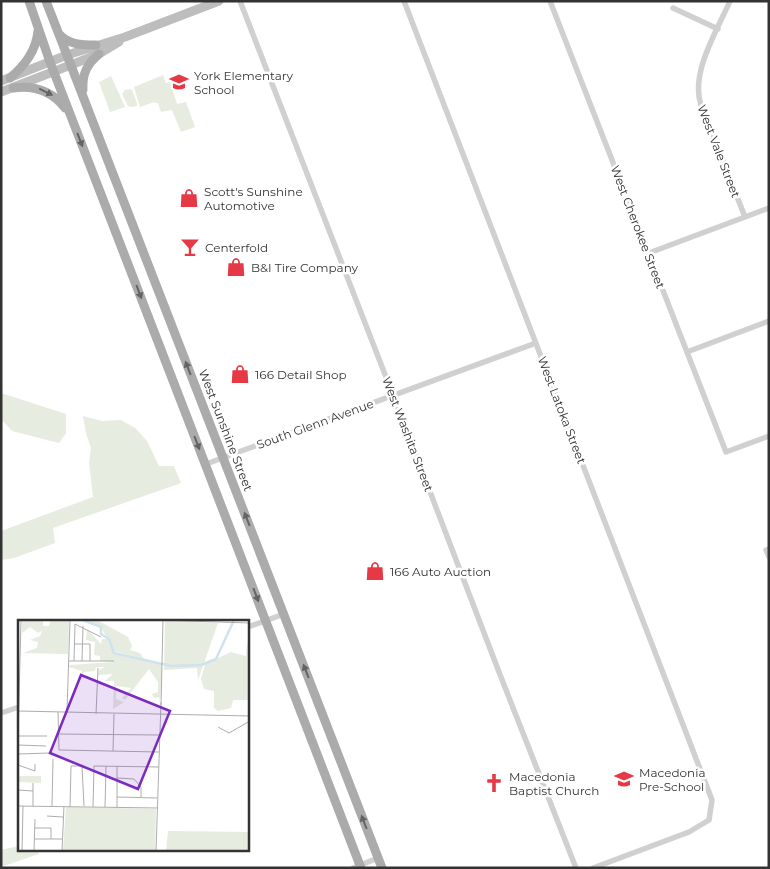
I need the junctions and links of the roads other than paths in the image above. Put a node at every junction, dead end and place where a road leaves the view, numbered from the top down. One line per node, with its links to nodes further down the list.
1 (29, 1): 9 (main road)
2 (46, 1): 11 (main road, West Sunshine Street)
3 (219, 1): 12 (main road)
4 (240, 1): 28 (street, West Washita Street)
5 (404, 1): 26 (street, West Latoka Street)
6 (550, 1): 24 (street, West Cherokee Street)
7 (730, 1): 10 (street, West Vale Street)
8 (672, 8): 10 (street)
9 (38, 28): 14 (main road); 17 (main road)
10 (718, 29): 23 (street, West Vale Street)
11 (57, 30): 12 (main road); 13 (main road, West Sunshine Street)
12 (98, 50): 13 (main road); 15 (main road); 20 (main road)
13 (67, 55): 14 (main road); 15 (main road, West Sunshine Street)
14 (50, 62): 16 (main road); 17 (main road)
15 (71, 65): 16 (main road); 20 (main road, West Sunshine Street)
16 (54, 72): 18 (main road); 21 (main road)
17 (6, 80)
18 (13, 88): 19 (main road); 21 (main road, one-way to 21)
19 (1, 92)
20 (84, 98): 30 (main road, West Sunshine Street, one-way to 20)
21 (71, 115): 31 (main road, one-way to 31)
22 (769, 208): 23 (street)
23 (744, 217): 24 (street)
24 (649, 254): 27 (street, West Cherokee Street)
25 (769, 321): 27 (street)
26 (536, 343): 28 (street, South Glenn Avenue); 43 (street, West Latoka Street)
27 (687, 352): 29 (street, West Cherokee Street)
28 (393, 395): 30 (street, South Glenn Avenue); 42 (street, West Washita Street)
29 (769, 436)
30 (223, 458): 31 (street, South Glenn Avenue); 34 (main road, West Sunshine Street, one-way to 30)
31 (206, 464): 35 (main road, one-way to 35)
32 (767, 549): 33 (street)
33 (769, 557)
34 (284, 614): 35 (street); 39 (main road, West Sunshine Street, one-way to 34)
35 (266, 620): 36 (street); 40 (main road)
36 (249, 626)
37 (18, 707): 38 (street)
38 (1, 713)
39 (378, 858): 40 (street); 41 (main road, West Sunshine Street)
40 (358, 867)
41 (382, 868)
42 (576, 868)
43 (593, 868)

